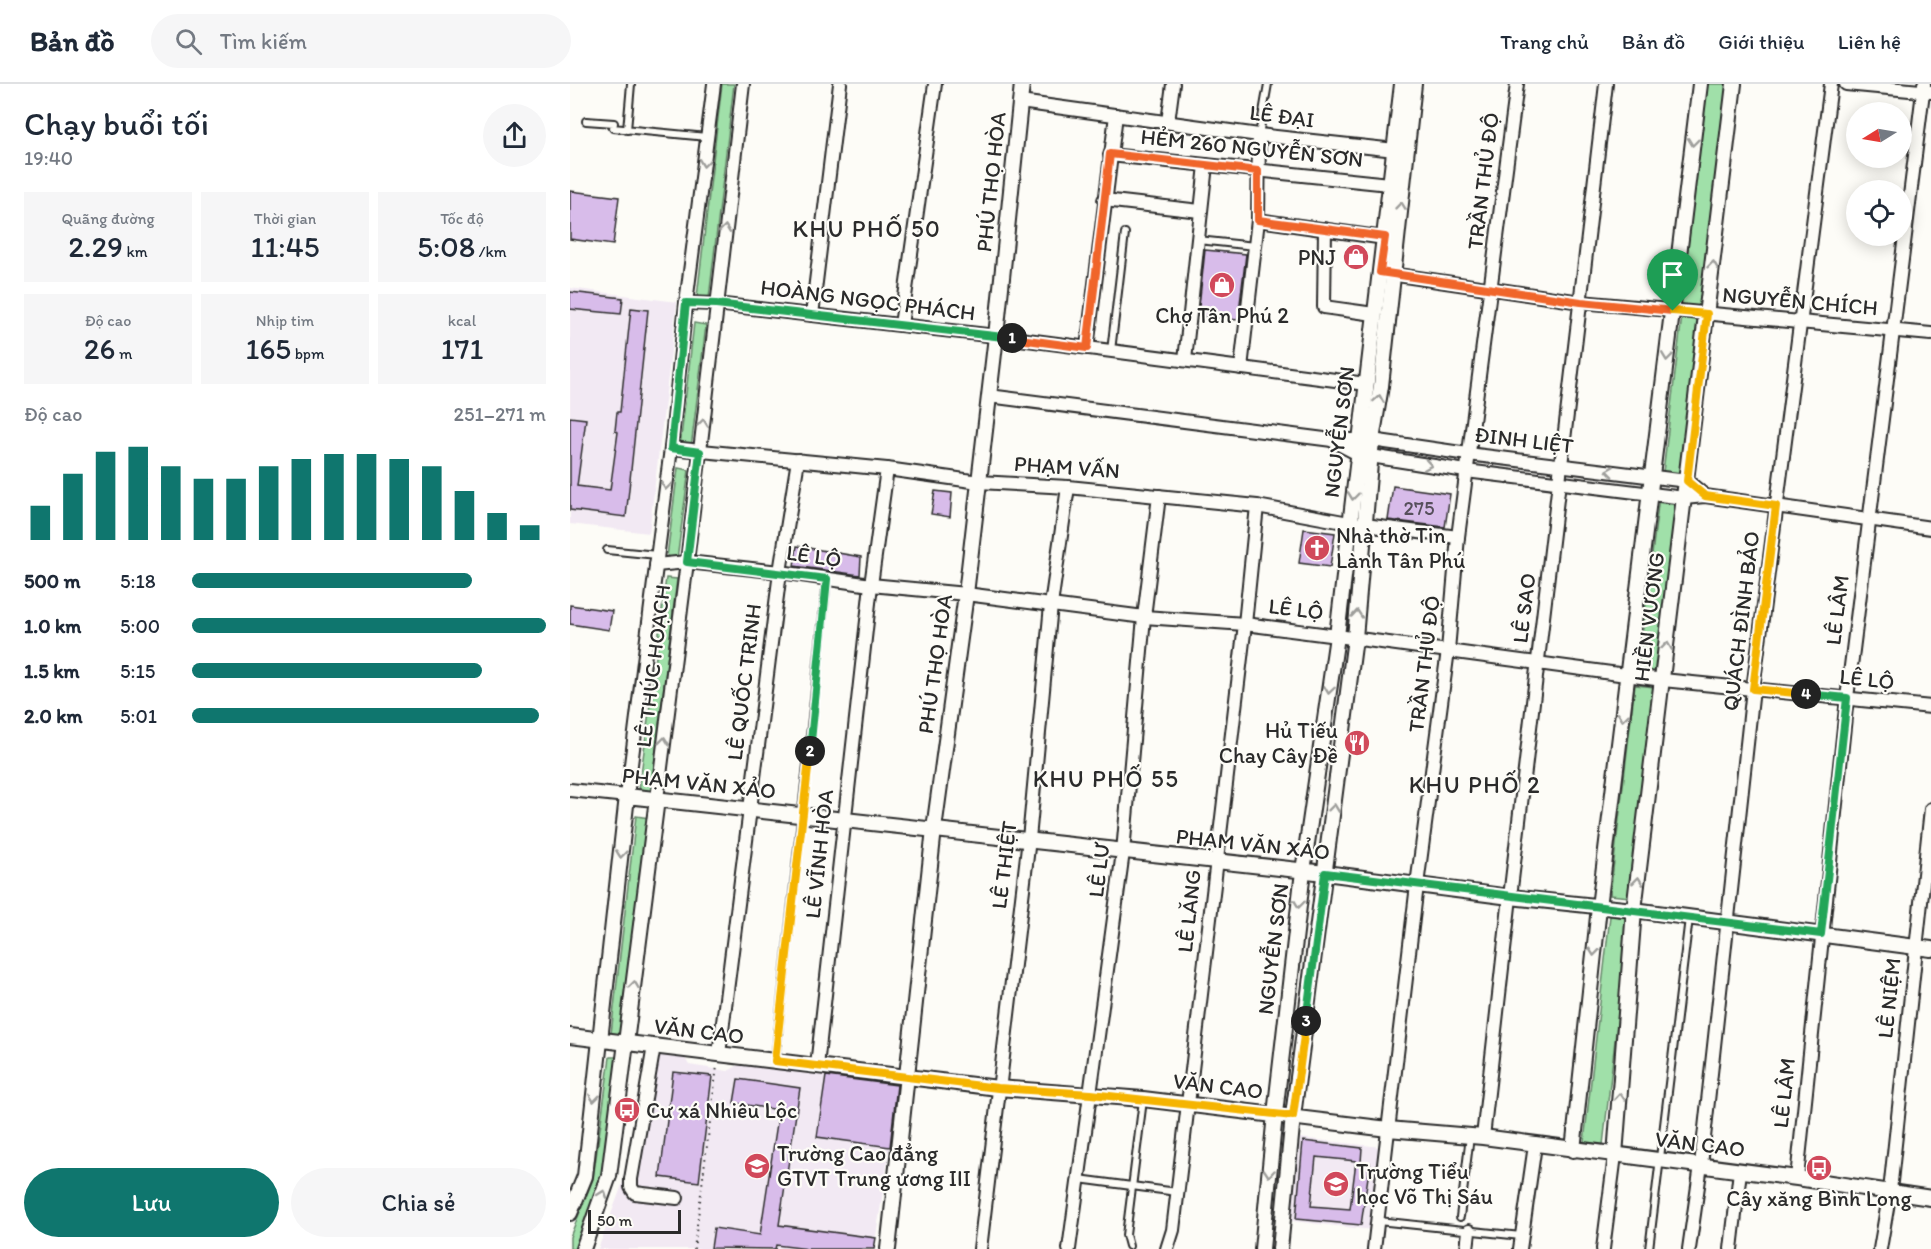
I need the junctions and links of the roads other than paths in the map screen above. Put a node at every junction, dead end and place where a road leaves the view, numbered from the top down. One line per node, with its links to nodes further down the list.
1 (631, 84): 22 (lane)
2 (714, 84): 24 (street, LÊ THÚC HOẠCH)
3 (742, 84): 42 (street, LÊ THÚC HOẠCH, one-way to 3)
4 (840, 84): 46 (street)
5 (935, 84): 48 (street)
6 (1022, 84): 18 (street, PHÚ THỌ HÒA)
7 (1173, 84): 21 (street)
8 (1268, 84): 23 (lane)
9 (1402, 84): 25 (street, NGUYỄN SƠN)
10 (1414, 84): 38 (street, NGUYỄN SƠN, one-way to 10)
11 (1516, 84): 39 (street, TRẦN THỦ ĐỘ)
12 (1606, 84): 40 (street, LÊ SAO)
13 (1700, 84): 43 (street, HIỀN VƯƠNG, one-way to 43)
14 (1734, 84): 45 (street, HIỀN VƯƠNG, one-way to 14)
15 (1832, 84): 47 (street, QUÁCH ĐÌNH BẢO)
16 (1846, 84): 17 (street)
17 (1926, 89): 49 (street, LÊ LÂM)
18 (1020, 102): 19 (street, LÊ ĐẠI); 51 (street, PHÚ THỌ HÒA)
19 (1116, 115): 21 (street, LÊ ĐẠI); 26 (street)
20 (586, 121): 22 (lane)
21 (1168, 122): 23 (street, LÊ ĐẠI)
22 (627, 130): 24 (lane)
23 (1259, 135): 25 (street, LÊ ĐẠI); 28 (street)
24 (707, 137): 41 (street, LÊ THÚC HOẠCH, one-way to 41)
25 (1395, 150): 29 (street, NGUYỄN SƠN)
26 (1110, 154): 27 (street, HẺM 260 NGUYỄN SƠN); 30 (street)
27 (1206, 165): 28 (street, HẺM 260 NGUYỄN SƠN); 31 (street)
28 (1258, 171): 29 (street, HẺM 260 NGUYỄN SƠN); 32 (street)
29 (1389, 184): 35 (street, NGUYỄN SƠN)
30 (1104, 200): 31 (street); 52 (street)
31 (1200, 211): 36 (street)
32 (1258, 220): 33 (street); 37 (street)
33 (1325, 229): 35 (street); 44 (street)
34 (1125, 233): 53 (lane)
35 (1385, 237): 38 (street, NGUYỄN SƠN)
36 (1198, 240): 37 (lane); 54 (street)
37 (1255, 246): 55 (street)
38 (1387, 273): 39 (street, NGUYỄN CHÍCH); 44 (street, NGUYỄN SƠN); 58 (street, NGUYỄN SƠN, one-way to 38)
39 (1490, 288): 40 (street, NGUYỄN CHÍCH); 62 (street, TRẦN THỦ ĐỘ)
40 (1581, 302): 43 (street, NGUYỄN CHÍCH); 65 (street, LÊ SAO)
41 (686, 303): 42 (street, HOÀNG NGỌC PHÁCH); 60 (street, LÊ THÚC HOẠCH)
42 (716, 304): 46 (street, HOÀNG NGỌC PHÁCH); 61 (street, LÊ THÚC HOẠCH, one-way to 42)
43 (1673, 311): 45 (street, NGUYỄN CHÍCH); 68 (street, HIỀN VƯƠNG, one-way to 68)
44 (1374, 314): 56 (street, NGUYỄN SƠN)
45 (1707, 314): 47 (street, NGUYỄN CHÍCH); 69 (street, HIỀN VƯƠNG)
46 (812, 315): 48 (street, HOÀNG NGỌC PHÁCH)
47 (1800, 322): 49 (street, NGUYỄN CHÍCH); 78 (street, QUÁCH ĐÌNH BẢO)
48 (901, 325): 51 (street, HOÀNG NGỌC PHÁCH)
49 (1893, 331): 50 (street, NGUYỄN CHÍCH); 79 (street, LÊ LÂM)
50 (1931, 334)
51 (996, 336): 52 (street, HOÀNG NGỌC PHÁCH); 57 (street, PHÚ THỌ HÒA)
52 (1087, 348): 53 (street, HOÀNG NGỌC PHÁCH)
53 (1111, 351): 54 (street, HOÀNG NGỌC PHÁCH)
54 (1185, 360): 55 (street, HOÀNG NGỌC PHÁCH)
55 (1241, 368): 56 (street, HOÀNG NGỌC PHÁCH)
56 (1366, 384): 58 (street, NGUYỄN SƠN)
57 (989, 396): 59 (street, ĐINH LIỆT); 70 (street, PHÚ THỌ HÒA)
58 (1366, 439): 59 (street, ĐINH LIỆT); 62 (street, ĐINH LIỆT); 63 (street, NGUYỄN SƠN)
59 (1332, 440): 63 (street, ĐINH LIỆT)
60 (671, 448): 61 (street, PHẠM VẤN); 85 (street, LÊ THÚC HOẠCH, one-way to 85)
61 (700, 452): 64 (street, PHẠM VẤN); 86 (street, LÊ THÚC HOẠCH)
62 (1468, 454): 65 (street, ĐINH LIỆT); 67 (street, TRẦN THỦ ĐỘ)
63 (1364, 455): 67 (street, ĐINH LIỆT, one-way to 67); 80 (street, NGUYỄN SƠN, one-way to 80); 81 (street, NGUYỄN SƠN)
64 (798, 460): 66 (street, PHẠM VẤN); 87 (street, LÊ QUỐC TRINH)
65 (1561, 465): 68 (street, ĐINH LIỆT, one-way to 65); 71 (street, LÊ SAO)
66 (887, 469): 70 (street, PHẠM VẤN); 89 (street, LÊ VĨNH HÒA)
67 (1466, 471): 71 (street, ĐINH LIỆT); 83 (street, TRẦN THỦ ĐỘ)
68 (1652, 476): 69 (street, ĐINH LIỆT); 73 (street, HIỀN VƯƠNG)
69 (1687, 481): 75 (street); 76 (street, HIỀN VƯƠNG)
70 (979, 482): 72 (street, PHẠM VẤN); 90 (street, PHÚ THỌ HÒA)
71 (1560, 483): 73 (street, ĐINH LIỆT); 97 (street, LÊ SAO)
72 (1068, 487): 74 (street, PHẠM VẤN); 91 (street, LÊ THIỆT)
73 (1649, 493): 76 (street, ĐINH LIỆT); 98 (street, HIỀN VƯƠNG)
74 (1159, 496): 77 (street, PHẠM VẤN); 92 (street, LÊ LƯ)
75 (1705, 496): 76 (street, ĐINH LIỆT); 78 (street, ĐINH LIỆT)
76 (1684, 498): 99 (street, HIỀN VƯƠNG, one-way to 76)
77 (1257, 506): 80 (street, PHẠM VẤN); 93 (street, LÊ LĂNG)
78 (1776, 506): 79 (street, ĐINH LIỆT); 100 (street, QUÁCH ĐÌNH BẢO)
79 (1869, 519): 82 (street, ĐINH LIỆT); 101 (street, LÊ LÂM)
80 (1349, 523): 81 (street, PHẠM VẤN); 94 (street, NGUYỄN SƠN)
81 (1365, 524): 83 (street, PHẠM VẤN); 95 (street, NGUYỄN SƠN, one-way to 81)
82 (1931, 528)
83 (1458, 537): 96 (street, TRẦN THỦ ĐỘ)
84 (607, 550): 85 (lane)
85 (656, 560): 86 (street, LÊ LỘ); 104 (street, LÊ THÚC HOẠCH)
86 (687, 562): 87 (street, LÊ LỘ); 105 (street, LÊ THÚC HOẠCH, one-way to 86)
87 (780, 572): 88 (street, LÊ LỘ); 106 (street, LÊ QUỐC TRINH)
88 (827, 579): 89 (street, LÊ LỘ); 108 (lane)
89 (870, 585): 90 (street, LÊ LỘ); 109 (street, LÊ VĨNH HÒA)
90 (966, 594): 91 (street, LÊ LỘ); 110 (street, PHÚ THỌ HÒA)
91 (1051, 604): 92 (street, LÊ LỘ); 111 (street, LÊ THIỆT)
92 (1144, 617): 93 (street, LÊ LỘ); 112 (street, LÊ LƯ)
93 (1245, 624): 94 (street, LÊ LỘ); 113 (street, LÊ LĂNG)
94 (1337, 636): 95 (street, LÊ LỘ); 114 (street, NGUYỄN SƠN, one-way to 114)
95 (1355, 638): 96 (street, LÊ LỘ); 115 (street, NGUYỄN SƠN, one-way to 95)
96 (1448, 650): 97 (street, LÊ LỘ); 116 (street, TRẦN THỦ ĐỘ)
97 (1539, 663): 98 (street, LÊ LỘ); 117 (street, LÊ SAO)
98 (1628, 675): 99 (street, LÊ LỘ); 118 (street, HIỀN VƯƠNG, one-way to 118)
99 (1663, 680): 100 (street, LÊ LỘ); 119 (street, HIỀN VƯƠNG, one-way to 99)
100 (1753, 689): 101 (street, LÊ LỘ); 121 (street, QUÁCH ĐÌNH BẢO)
101 (1847, 698): 102 (street, LÊ LỘ); 122 (street, LÊ LÂM)
102 (1931, 706)
103 (570, 790): 104 (street, PHẠM VĂN XẢO)
104 (627, 796): 105 (street, PHẠM VĂN XẢO); 126 (street, LÊ THÚC HOẠCH, one-way to 126)
105 (657, 799): 106 (street, PHẠM VĂN XẢO); 127 (street, LÊ THÚC HOẠCH, one-way to 105)
106 (749, 809): 108 (street, PHẠM VĂN XẢO); 129 (street, LÊ QUỐC TRINH)
107 (1931, 809): 123 (street, LÊ NIỆM)
108 (803, 815): 109 (street, PHẠM VĂN XẢO); 130 (lane)
109 (844, 819): 110 (street, PHẠM VĂN XẢO); 131 (street, LÊ VĨNH HÒA)
110 (934, 829): 111 (street, PHẠM VĂN XẢO); 132 (street, PHÚ THỌ HÒA)
111 (1029, 839): 112 (street, PHẠM VĂN XẢO); 133 (street, LÊ THIỆT)
112 (1123, 852): 113 (street, PHẠM VĂN XẢO); 134 (street, LÊ LƯ)
113 (1216, 861): 114 (street, PHẠM VĂN XẢO); 136 (street, LÊ LĂNG)
114 (1303, 871): 115 (street, PHẠM VĂN XẢO); 137 (street, NGUYỄN SƠN, one-way to 137)
115 (1325, 873): 116 (street, PHẠM VĂN XẢO); 138 (street, NGUYỄN SƠN)
116 (1417, 885): 117 (street, PHẠM VĂN XẢO); 139 (street, TRẦN THỦ ĐỘ)
117 (1510, 897): 118 (street, PHẠM VĂN XẢO); 140 (street, LÊ SAO)
118 (1599, 907): 119 (street, PHẠM VĂN XẢO); 142 (street, HIỀN VƯƠNG, one-way to 142)
119 (1634, 910): 120 (street, PHẠM VĂN XẢO); 143 (street, HIỀN VƯƠNG, one-way to 119)
120 (1689, 917): 121 (street, PHẠM VĂN XẢO); 144 (lane)
121 (1727, 922): 122 (street, PHẠM VĂN XẢO); 145 (street, QUÁCH ĐÌNH BẢO)
122 (1821, 934): 123 (street, PHẠM VĂN XẢO); 147 (street, LÊ LÂM)
123 (1915, 948): 124 (street, PHẠM VĂN XẢO); 150 (street, LÊ NIỆM)
124 (1931, 949)
125 (570, 1036): 126 (street, VĂN CAO)
126 (601, 1040): 127 (street, VĂN CAO); 154 (street, LÊ THÚC HOẠCH, one-way to 154)
127 (626, 1043): 128 (street, VĂN CAO); 160 (street, LÊ THÚC HOẠCH, one-way to 127)
128 (654, 1046): 129 (street, VĂN CAO); 152 (street)
129 (718, 1054): 130 (street, VĂN CAO)
130 (775, 1061): 131 (street, VĂN CAO)
131 (817, 1066): 132 (street, VĂN CAO)
132 (908, 1077): 133 (street, VĂN CAO); 161 (street, PHÚ THỌ HÒA)
133 (998, 1088): 134 (street, VĂN CAO); 162 (street, LÊ THIỆT)
134 (1091, 1094): 135 (street, VĂN CAO); 148 (street, LÊ LƯ)
135 (1143, 1099): 136 (street, VĂN CAO); 149 (lane)
136 (1188, 1104): 137 (street, VĂN CAO); 151 (street, LÊ LĂNG)
137 (1275, 1114): 138 (street, VĂN CAO); 165 (street, NGUYỄN SƠN, one-way to 165)
138 (1293, 1116): 139 (street, VĂN CAO); 166 (street, NGUYỄN SƠN)
139 (1388, 1129): 140 (street, VĂN CAO); 156 (street, TRẦN THỦ ĐỘ)
140 (1477, 1137): 141 (street, VĂN CAO); 155 (lane)
141 (1535, 1145): 142 (street, VĂN CAO); 158 (street)
142 (1573, 1150): 143 (street, VĂN CAO)
143 (1615, 1155): 144 (street, VĂN CAO); 169 (street)
144 (1659, 1160): 145 (street, VĂN CAO); 170 (lane)
145 (1701, 1165): 146 (street, VĂN CAO); 171 (street, QUÁCH ĐÌNH BẢO)
146 (1740, 1171): 147 (street, VĂN CAO); 172 (street)
147 (1797, 1178): 150 (street, VĂN CAO)
148 (1079, 1179): 149 (lane); 163 (street, LÊ LƯ)
149 (1132, 1186): 151 (lane); 159 (lane)
150 (1890, 1191): 153 (street, VĂN CAO); 173 (street, LÊ NIỆM)
151 (1177, 1192): 164 (street, LÊ LĂNG)
152 (677, 1198)
153 (1931, 1198)
154 (570, 1213)
155 (1460, 1217)
156 (1378, 1221): 157 (lane); 167 (street, TRẦN THỦ ĐỘ)
157 (1469, 1231): 158 (lane); 168 (street)
158 (1520, 1243)
159 (1129, 1246)
160 (583, 1249)
161 (888, 1249)
162 (980, 1249)
163 (1069, 1249)
164 (1167, 1249)
165 (1262, 1249)
166 (1280, 1249)
167 (1374, 1249)
168 (1467, 1249)
169 (1603, 1249)
170 (1648, 1249)
171 (1689, 1249)
172 (1731, 1249)
173 (1880, 1249)

